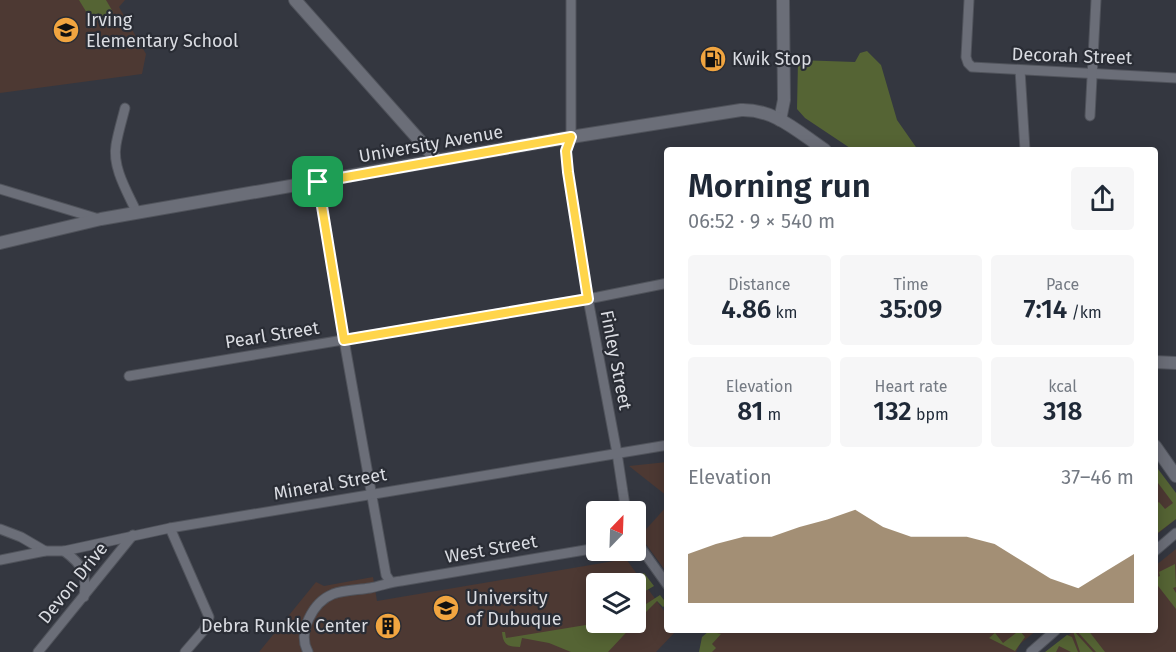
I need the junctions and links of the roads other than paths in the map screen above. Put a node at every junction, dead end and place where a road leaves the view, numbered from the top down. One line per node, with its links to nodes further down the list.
1 (295, 0): 15 (main road)
2 (571, 0): 12 (street, Finley Street)
3 (783, 0): 11 (main road)
4 (969, 0): 6 (street, Decorah Street)
5 (1096, 0): 7 (street)
6 (1020, 70): 7 (street, Decorah Street); 14 (street)
7 (1092, 72): 8 (street, Decorah Street); 10 (street)
8 (1176, 78)
9 (125, 108): 18 (street)
10 (1090, 116)
11 (780, 120): 12 (main road, University Avenue); 13 (main road, University Avenue)
12 (571, 137): 15 (main road, University Avenue); 22 (street, Finley Street)
13 (820, 147)
14 (1025, 147)
15 (437, 160): 16 (main road, University Avenue)
16 (318, 182): 18 (main road, University Avenue); 23 (street)
17 (0, 189): 19 (street)
18 (137, 213): 19 (main road, University Avenue)
19 (101, 219): 20 (main road, University Avenue)
20 (0, 243)
21 (664, 284): 22 (street, Pearl Street)
22 (588, 299): 23 (street, Pearl Street); 29 (street, Finley Street)
23 (344, 340): 26 (street, Pearl Street); 31 (street)
24 (1158, 362): 25 (main road)
25 (1176, 363)
26 (129, 376)
27 (664, 446): 29 (street, Mineral Street)
28 (1158, 450): 30 (main road)
29 (617, 453): 31 (street, Mineral Street); 32 (street, Finley Street)
30 (1176, 476)
31 (372, 494): 33 (street, Mineral Street); 44 (street)
32 (624, 501)
33 (170, 528): 36 (street, Mineral Street); 48 (street)
34 (0, 529): 39 (street)
35 (1176, 533): 37 (street)
36 (133, 535): 40 (street, Mineral Street); 45 (street, Devon Drive)
37 (1158, 548)
38 (586, 550): 44 (street, West Street)
39 (45, 551): 40 (street, Mineral Street); 42 (street, Mineral Street)
40 (64, 551): 45 (street)
41 (646, 555): 43 (street)
42 (0, 560)
43 (664, 580)
44 (390, 581): 49 (street, West Street)
45 (83, 598): 47 (street, Devon Drive)
46 (1053, 633): 50 (street)
47 (38, 652)
48 (185, 652)
49 (308, 652)
50 (1031, 652)

